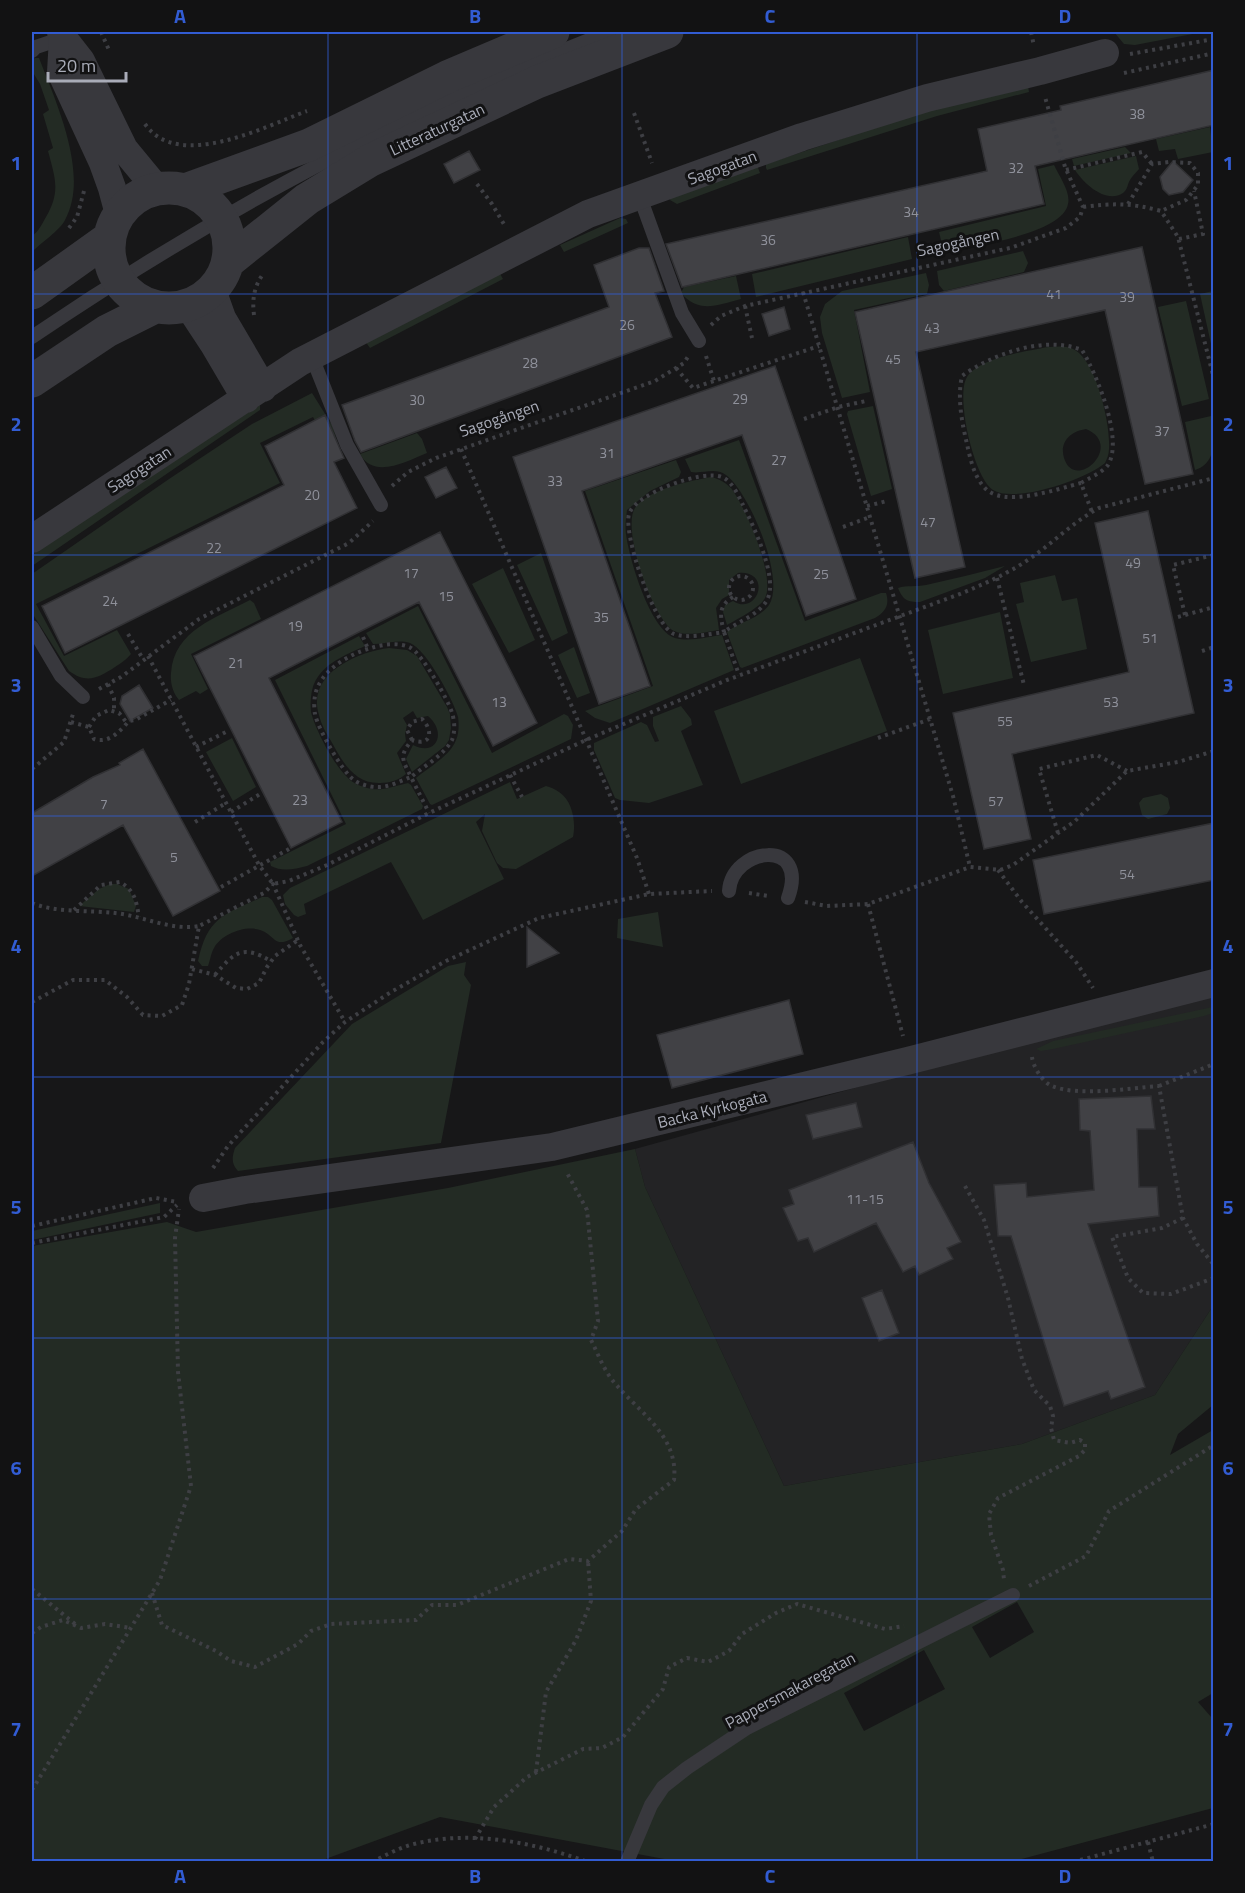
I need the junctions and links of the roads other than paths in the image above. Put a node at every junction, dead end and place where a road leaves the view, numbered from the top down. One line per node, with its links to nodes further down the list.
1 (553, 32): 7 (street)
2 (609, 32): 9 (lane)
3 (667, 32): 11 (street, Litteraturgatan)
4 (62, 35): 5 (lane); 7 (street); 10 (street)
5 (32, 51)
6 (1113, 64): 8 (street, Sagogatan)
7 (171, 189): 9 (street); 10 (street)
8 (651, 193): 17 (lane); 18 (street, Sagogatan)
9 (221, 218): 11 (street); 12 (lane)
10 (114, 226): 12 (street); 13 (street)
11 (228, 262): 14 (street, Litteraturgatan)
12 (118, 280): 15 (street); 16 (lane)
13 (32, 293)
14 (200, 298): 15 (street); 20 (street)
15 (155, 307): 19 (street)
16 (32, 337)
17 (699, 341)
18 (312, 357): 20 (street, Sagogatan); 21 (lane)
19 (32, 381)
20 (255, 393): 22 (street, Sagogatan)
21 (381, 505)
22 (32, 539)
23 (32, 627): 24 (lane)
24 (83, 697)
25 (729, 891): 26 (lane)
26 (788, 898)
27 (1214, 983): 28 (street, Backa Kyrkogata)
28 (191, 1200)
29 (1009, 1597): 30 (lane, Pappersmakaregatan)
30 (627, 1862)

